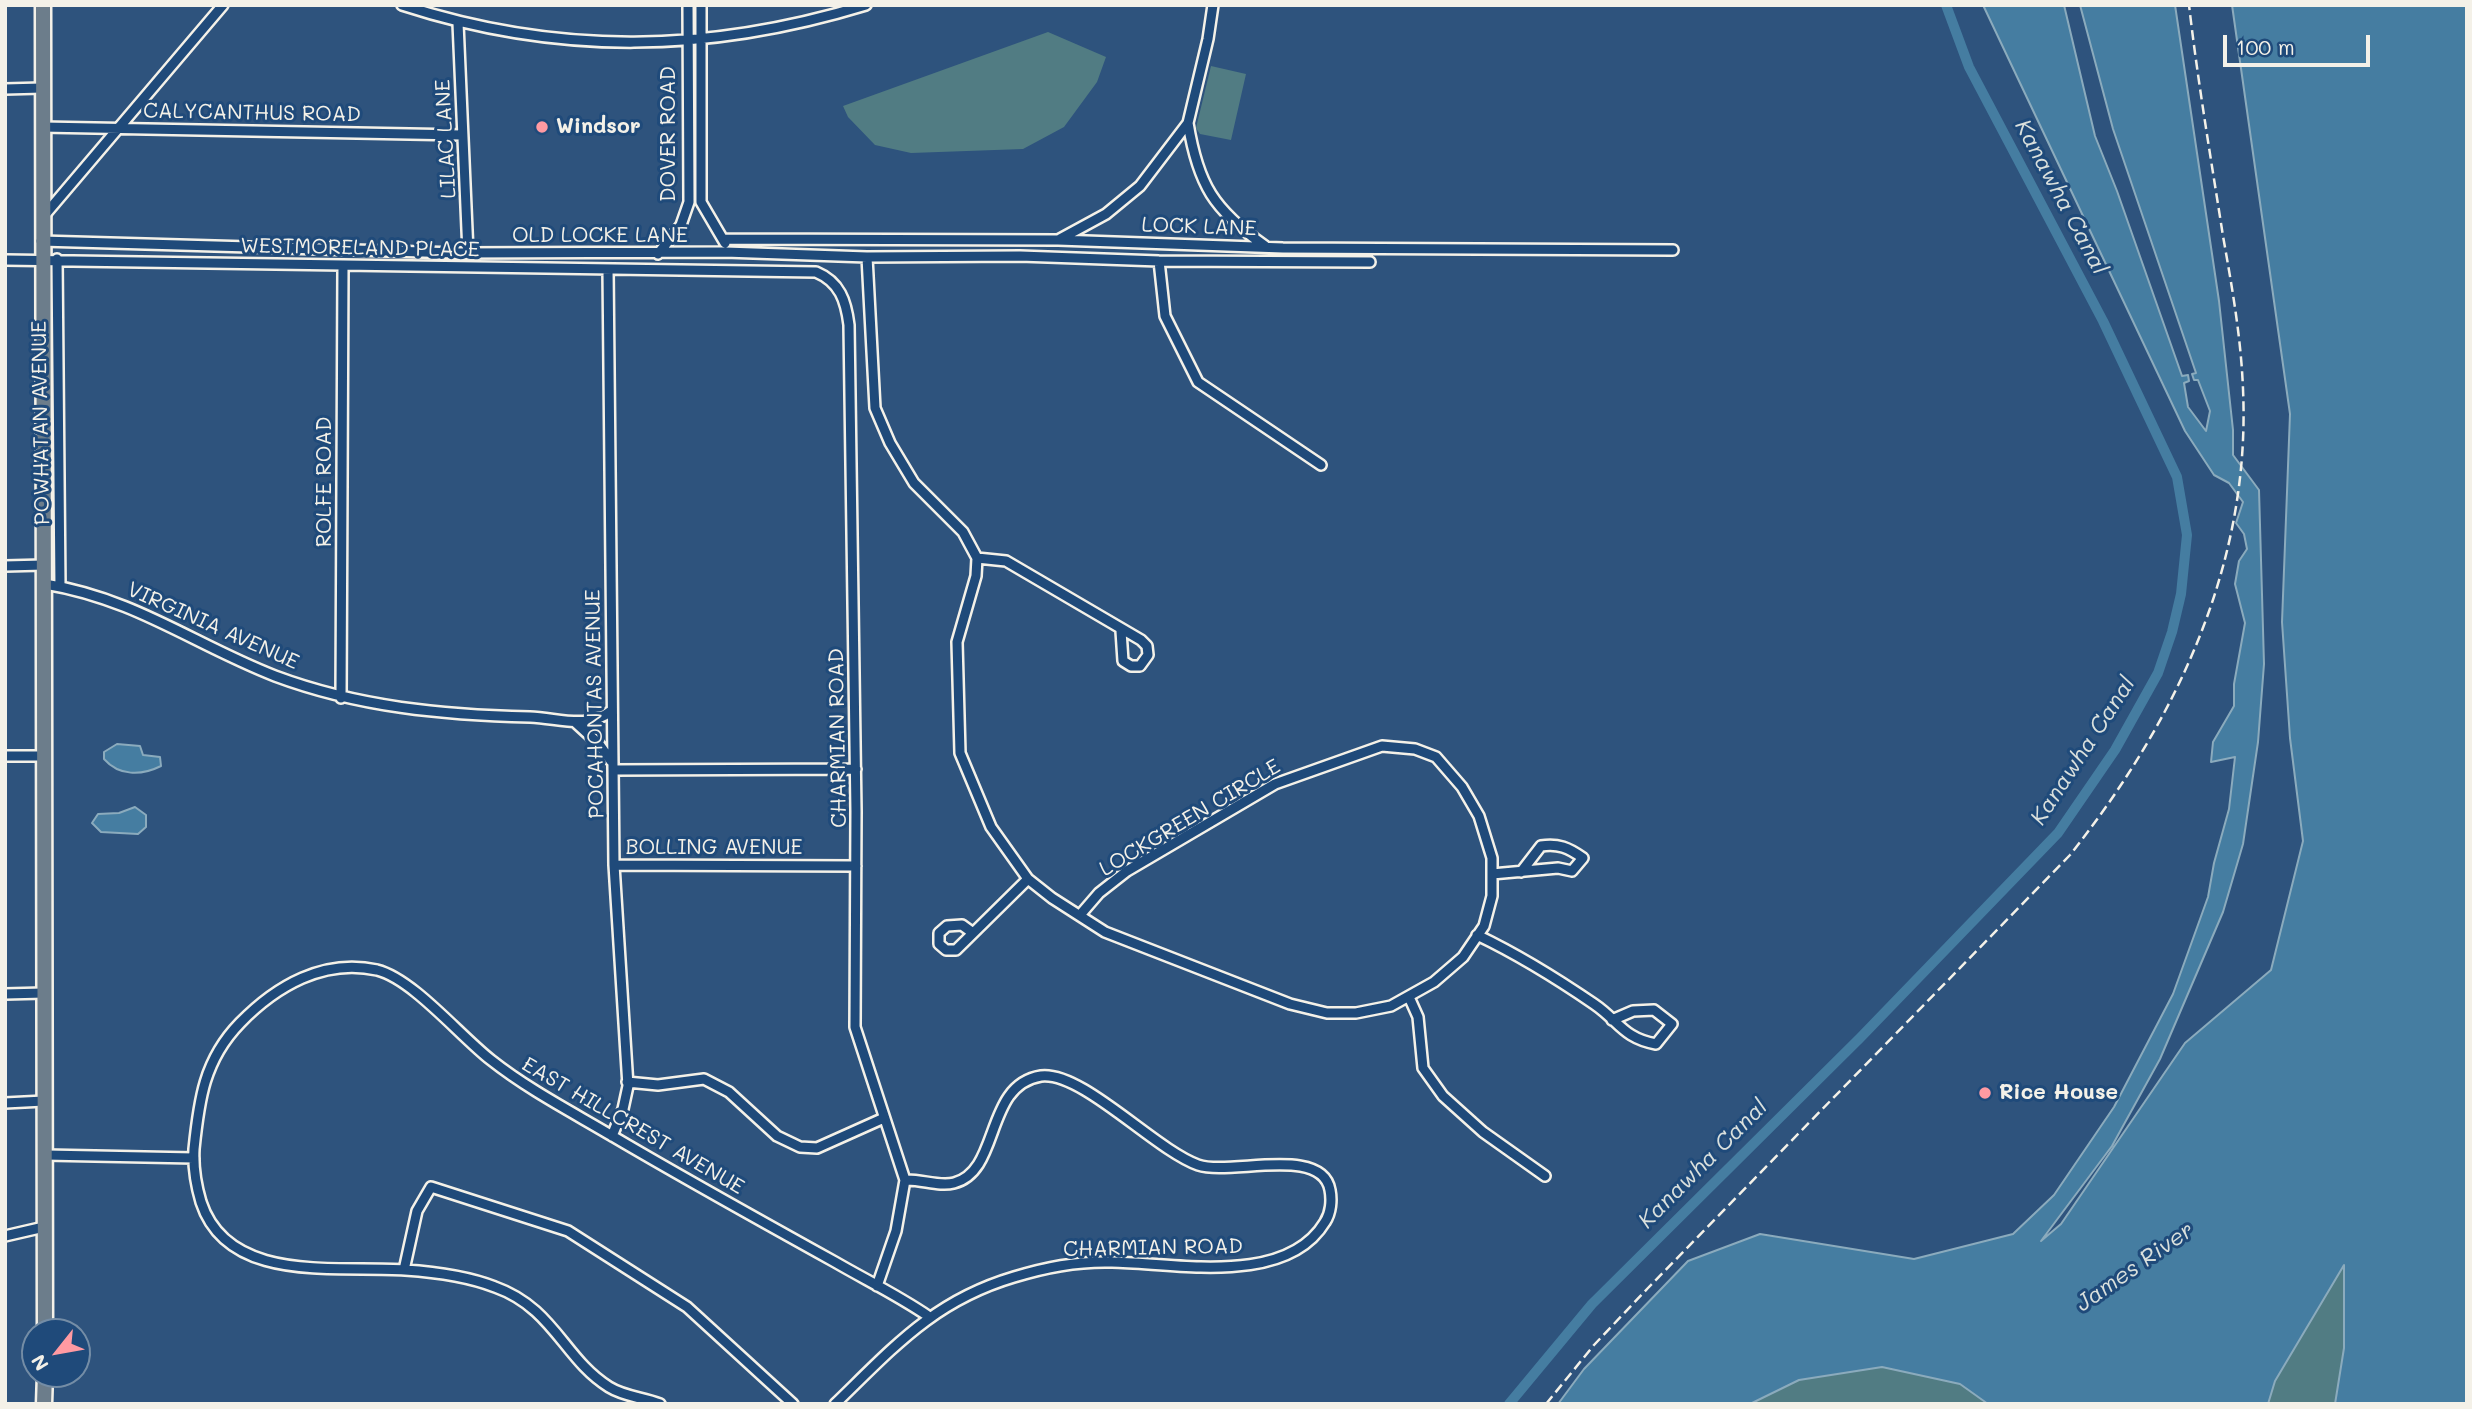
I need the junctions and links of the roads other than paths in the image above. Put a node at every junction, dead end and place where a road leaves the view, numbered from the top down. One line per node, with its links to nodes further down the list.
1 (43, 5): 11 (main road)
2 (223, 5): 15 (street)
3 (402, 5): 8 (street)
4 (688, 5): 10 (street, DOVER ROAD)
5 (701, 5): 9 (street, DOVER ROAD)
6 (866, 5): 9 (street)
7 (1213, 5): 13 (street)
8 (458, 23): 10 (street); 16 (street, LILAC LANE)
9 (700, 41): 10 (street); 18 (street, DOVER ROAD)
10 (686, 42): 26 (street, DOVER ROAD)
11 (42, 88): 12 (street); 14 (main road)
12 (5, 89)
13 (1188, 123): 19 (street); 22 (street)
14 (42, 127): 15 (street, CALYCANTHUS ROAD); 17 (main road)
15 (119, 128): 16 (street, CALYCANTHUS ROAD); 17 (street)
16 (462, 135): 25 (street, LILAC LANE)
17 (41, 220): 20 (main road)
18 (724, 239): 21 (street, LOCK LANE); 24 (street, DOVER ROAD)
19 (1058, 240): 21 (street, LOCK LANE); 22 (street, LOCK LANE)
20 (41, 241): 25 (street, OLD LOCKE LANE); 29 (main road)
21 (1019, 242): 27 (street)
22 (1267, 247): 23 (street, LOCK LANE)
23 (1673, 250)
24 (726, 252): 26 (street, OLD LOCKE LANE); 28 (street, OLD LOCKE LANE)
25 (468, 253): 26 (street, OLD LOCKE LANE)
26 (658, 254)
27 (1020, 256): 28 (street, OLD LOCKE LANE); 32 (street, OLD LOCKE LANE)
28 (867, 257): 38 (street)
29 (41, 258): 30 (street, WESTMORELAND PLACE); 31 (street, WESTMORELAND PLACE); 39 (main road)
30 (57, 259): 34 (street, WESTMORELAND PLACE); 42 (street, POWHATAN AVENUE)
31 (5, 260)
32 (1159, 261): 33 (street, OLD LOCKE LANE); 37 (street)
33 (1370, 262)
34 (343, 266): 35 (street, WESTMORELAND PLACE); 44 (street, ROLFE ROAD)
35 (608, 269): 36 (street, WESTMORELAND PLACE); 45 (street, POCAHONTAS AVENUE)
36 (839, 289): 50 (street, CHARMIAN ROAD)
37 (1321, 465)
38 (977, 558): 43 (street); 55 (street, LOCKGREEN CIRCLE)
39 (44, 565): 40 (street); 41 (main road)
40 (5, 566)
41 (45, 584): 42 (street, VIRGINIA AVENUE); 48 (main road)
42 (60, 587): 44 (street, VIRGINIA AVENUE)
43 (1121, 631)
44 (341, 698): 46 (street, VIRGINIA AVENUE)
45 (611, 711): 46 (street, VIRGINIA AVENUE); 49 (street, POCAHONTAS AVENUE)
46 (575, 722): 49 (street)
47 (5, 756): 48 (street)
48 (42, 756): 59 (main road)
49 (613, 767): 50 (street); 51 (street, POCAHONTAS AVENUE)
50 (856, 769): 52 (street, CHARMIAN ROAD)
51 (614, 865): 52 (street, BOLLING AVENUE); 63 (street, POCAHONTAS AVENUE)
52 (856, 866): 66 (street, CHARMIAN ROAD)
53 (1521, 872): 53 (street); 54 (street)
54 (1492, 874): 56 (street, LOCKGREEN CIRCLE); 58 (street, LOCKGREEN CIRCLE)
55 (1028, 878): 56 (street, LOCKGREEN CIRCLE); 57 (street)
56 (1080, 915): 61 (street, LOCKGREEN CIRCLE)
57 (973, 933)
58 (1477, 935): 61 (street, LOCKGREEN CIRCLE); 62 (street)
59 (44, 993): 60 (street); 64 (main road)
60 (5, 994)
61 (1409, 997): 70 (street)
62 (1612, 1020): 62 (street)
63 (627, 1082): 66 (street); 67 (street, POCAHONTAS AVENUE)
64 (44, 1101): 65 (street); 68 (main road)
65 (5, 1102)
66 (884, 1118): 71 (street, CHARMIAN ROAD)
67 (612, 1136): 69 (street, EAST HILLCREST AVENUE); 75 (street, EAST HILLCREST AVENUE)
68 (45, 1155): 69 (street); 72 (main road)
69 (194, 1158): 74 (street, EAST HILLCREST AVENUE)
70 (1545, 1176)
71 (905, 1180): 75 (street, CHARMIAN ROAD); 76 (street, CHARMIAN ROAD)
72 (44, 1227): 73 (street); 77 (main road)
73 (5, 1236)
74 (404, 1270): 78 (street, EAST HILLCREST AVENUE); 79 (street)
75 (877, 1286): 76 (street, EAST HILLCREST AVENUE)
76 (928, 1316): 80 (street, CHARMIAN ROAD)
77 (44, 1318)
78 (660, 1404)
79 (793, 1404)
80 (835, 1404)

